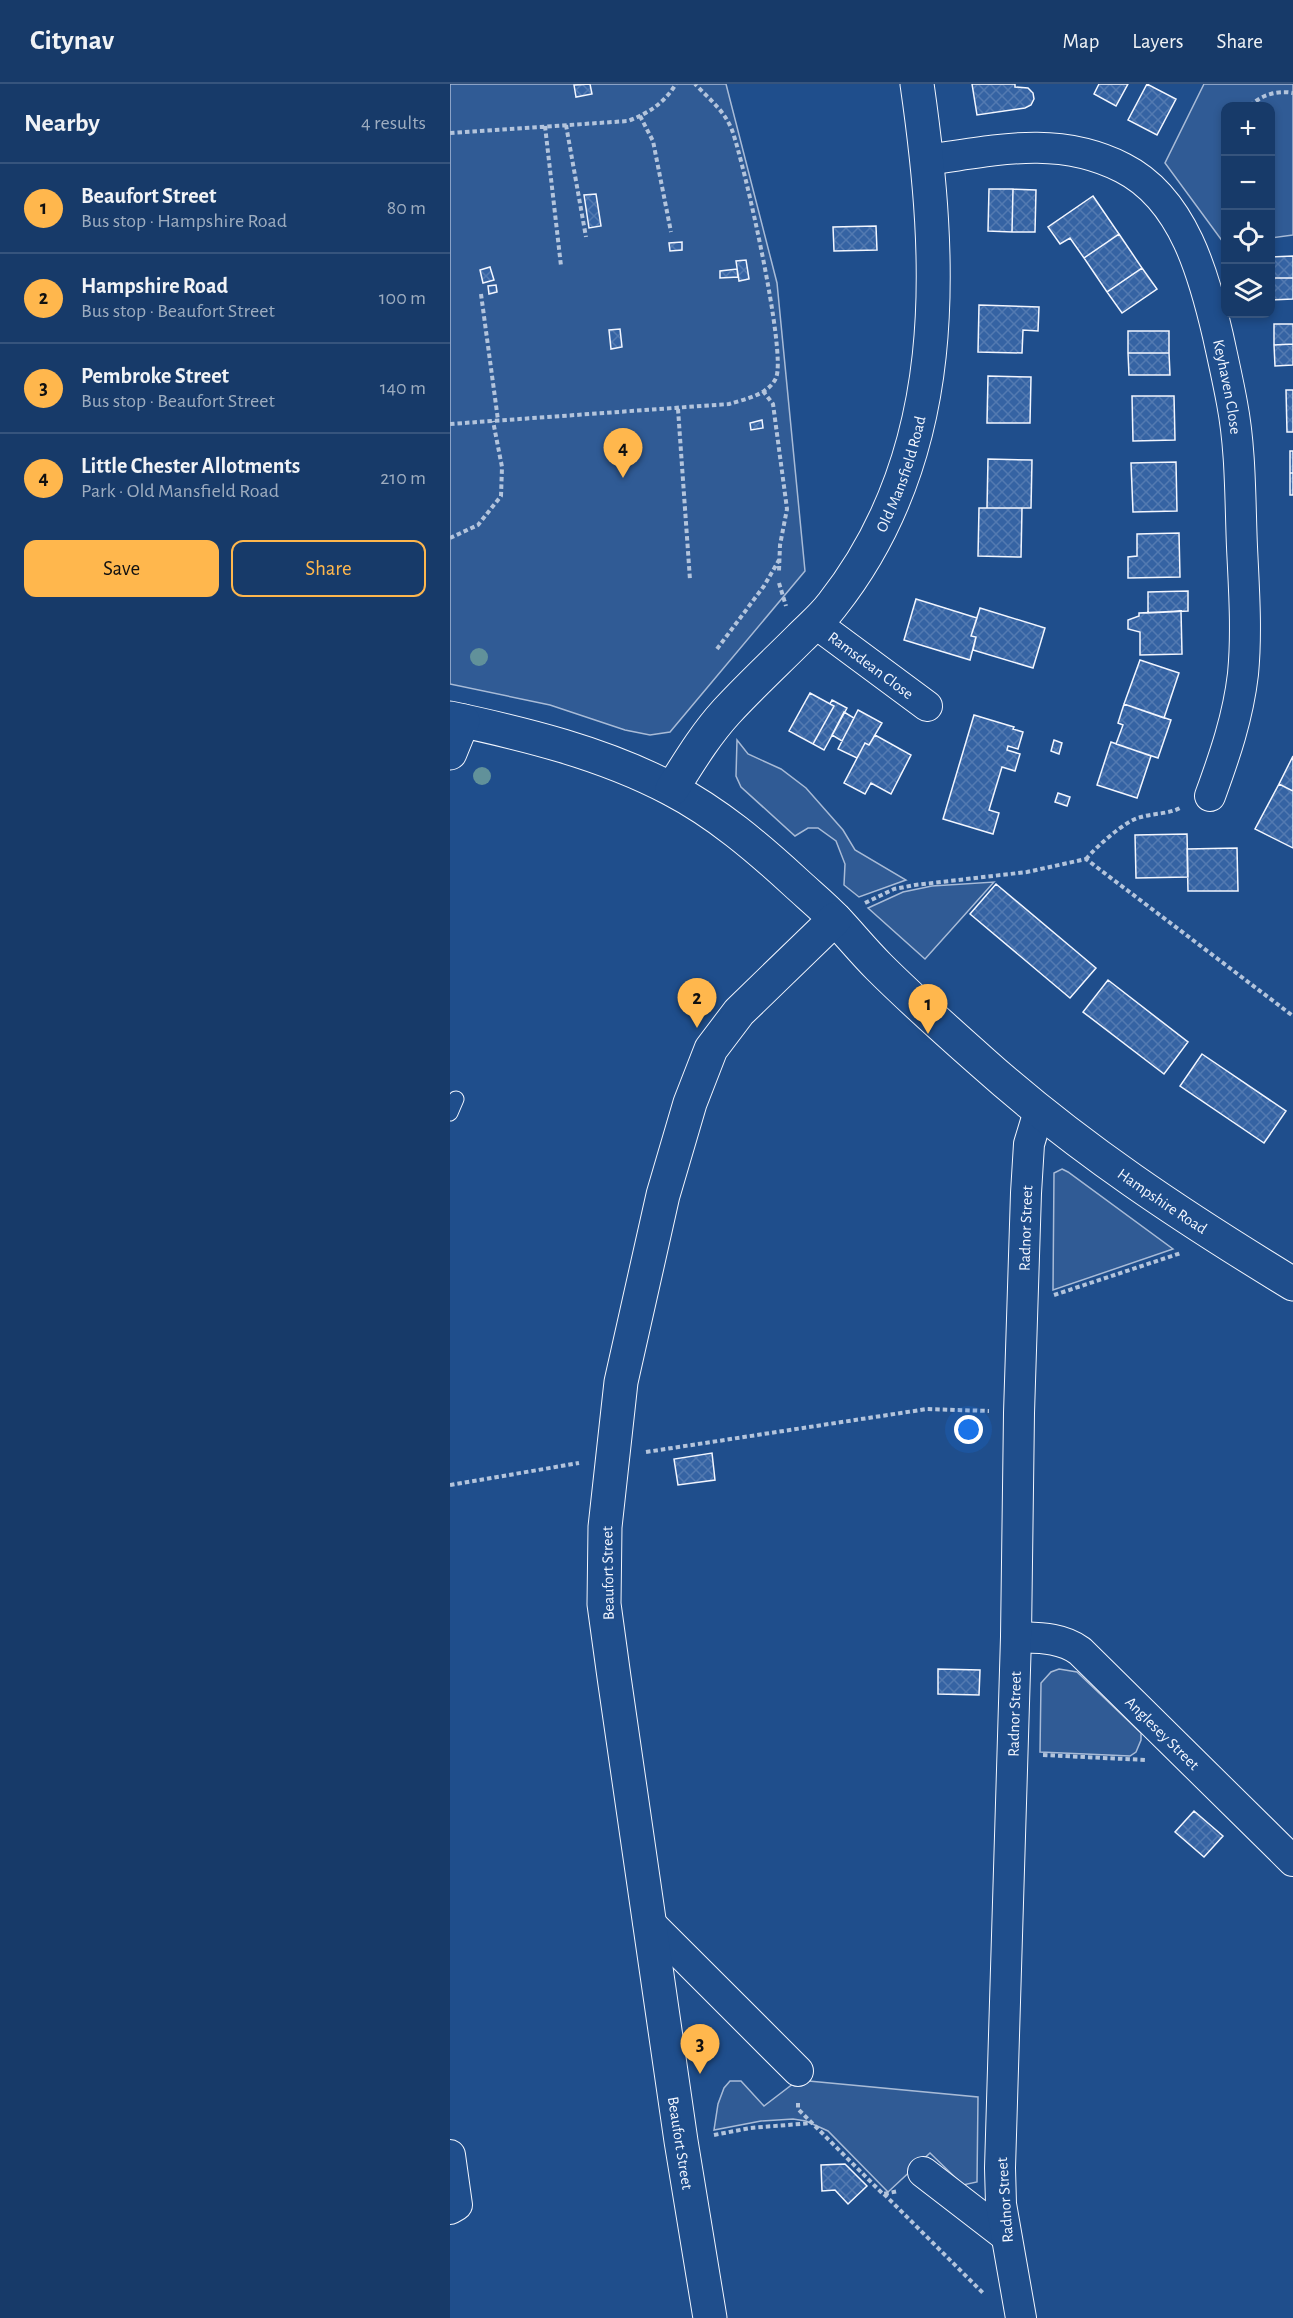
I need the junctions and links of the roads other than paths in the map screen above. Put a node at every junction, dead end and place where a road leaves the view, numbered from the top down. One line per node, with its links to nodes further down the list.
1 (917, 84): 2 (street, Old Mansfield Road)
2 (928, 160): 3 (street, Old Mansfield Road); 8 (street, Keyhaven Close)
3 (815, 624): 4 (street, Ramsdean Close); 7 (street, Old Mansfield Road)
4 (927, 706)
5 (457, 720): 6 (street); 7 (street, Hampshire Road)
6 (450, 753)
7 (672, 789): 9 (street, Hampshire Road)
8 (1210, 796)
9 (835, 919): 10 (street, Hampshire Road); 14 (street, Beaufort Street)
10 (1039, 1111): 11 (street, Hampshire Road); 12 (street, Radnor Street)
11 (1293, 1284)
12 (1016, 1637): 13 (street, Anglesey Street); 19 (street, Radnor Street)
13 (1293, 1861)
14 (648, 1921): 15 (street); 20 (street, Beaufort Street)
15 (798, 2071)
16 (450, 2155): 18 (street)
17 (923, 2172): 19 (street)
18 (450, 2209)
19 (1006, 2236): 21 (street, Radnor Street)
20 (710, 2318)
21 (1021, 2318)

